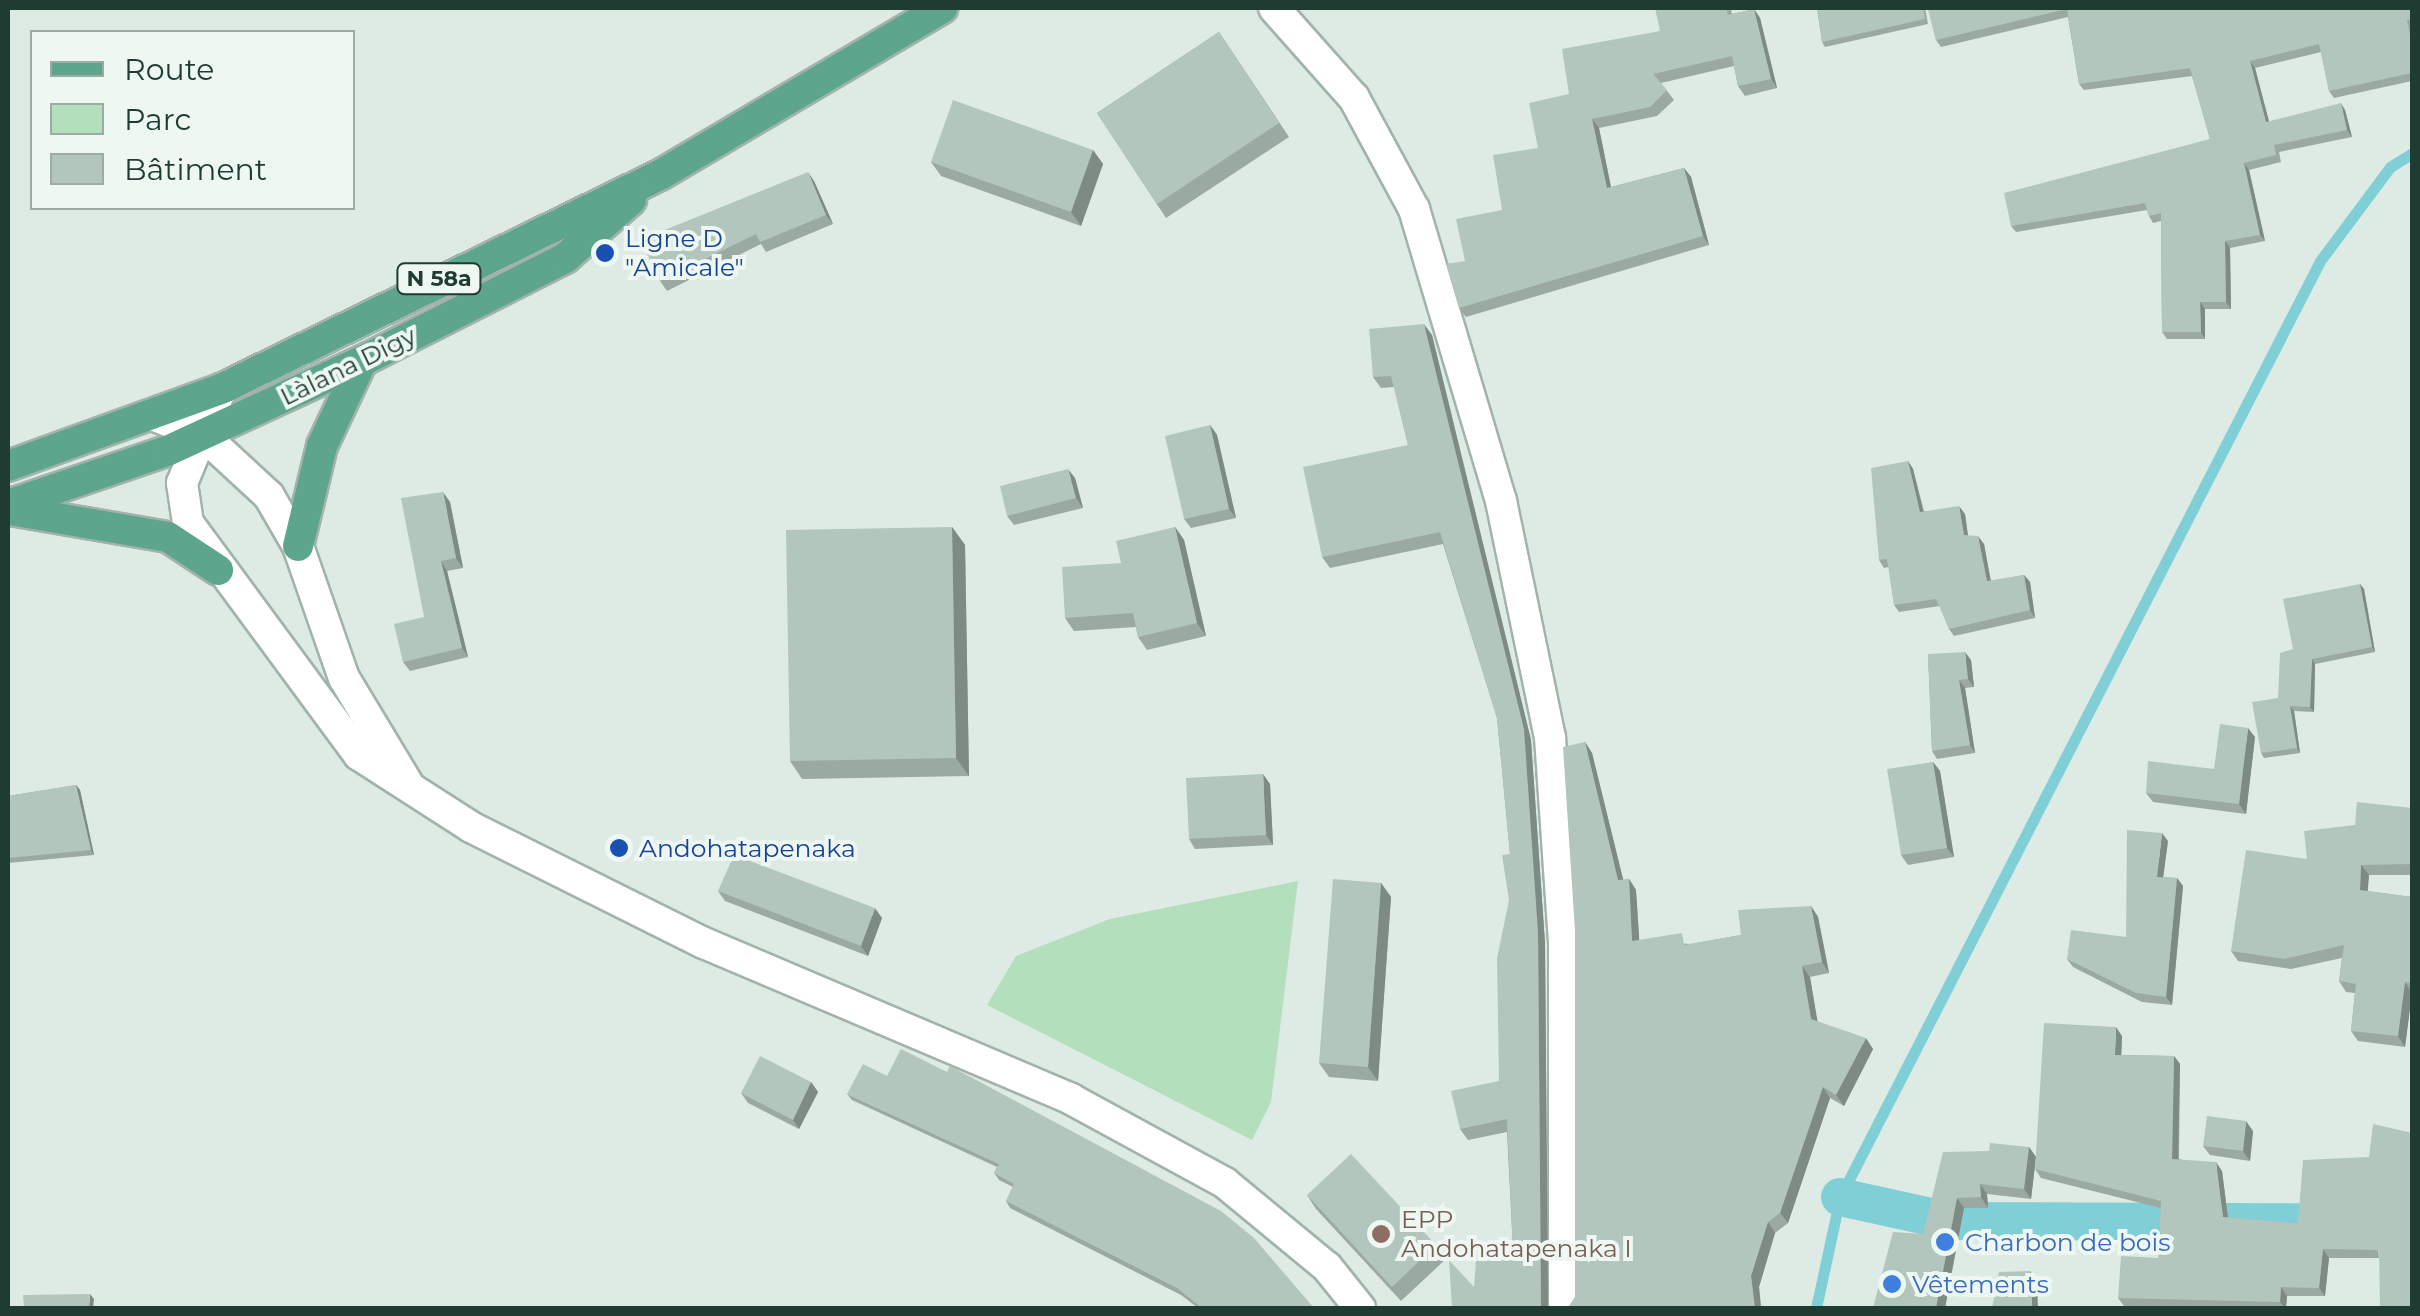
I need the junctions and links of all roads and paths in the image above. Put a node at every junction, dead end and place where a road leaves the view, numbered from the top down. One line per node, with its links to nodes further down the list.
1 (942, 8): 3 (main road, Làlana Digy / N 58a)
2 (1274, 8): 14 (street)
3 (660, 175): 4 (main road, Làlana Digy / N 58a); 5 (main road, Làlana Digy / N 58a)
4 (362, 361): 7 (main road, Làlana Digy / N 58a); 10 (main road)
5 (221, 389): 6 (main road, Làlana Digy / N 58a); 7 (street)
6 (155, 416): 7 (street); 8 (main road, Làlana Digy / N 58a)
7 (203, 435): 9 (main road, Làlana Digy / N 58a); 10 (street); 11 (street)
8 (8, 466)
9 (8, 507): 11 (main road)
10 (298, 546): 12 (street)
11 (218, 570): 12 (street)
12 (408, 784): 13 (street)
13 (1360, 1308)
14 (1564, 1308)

